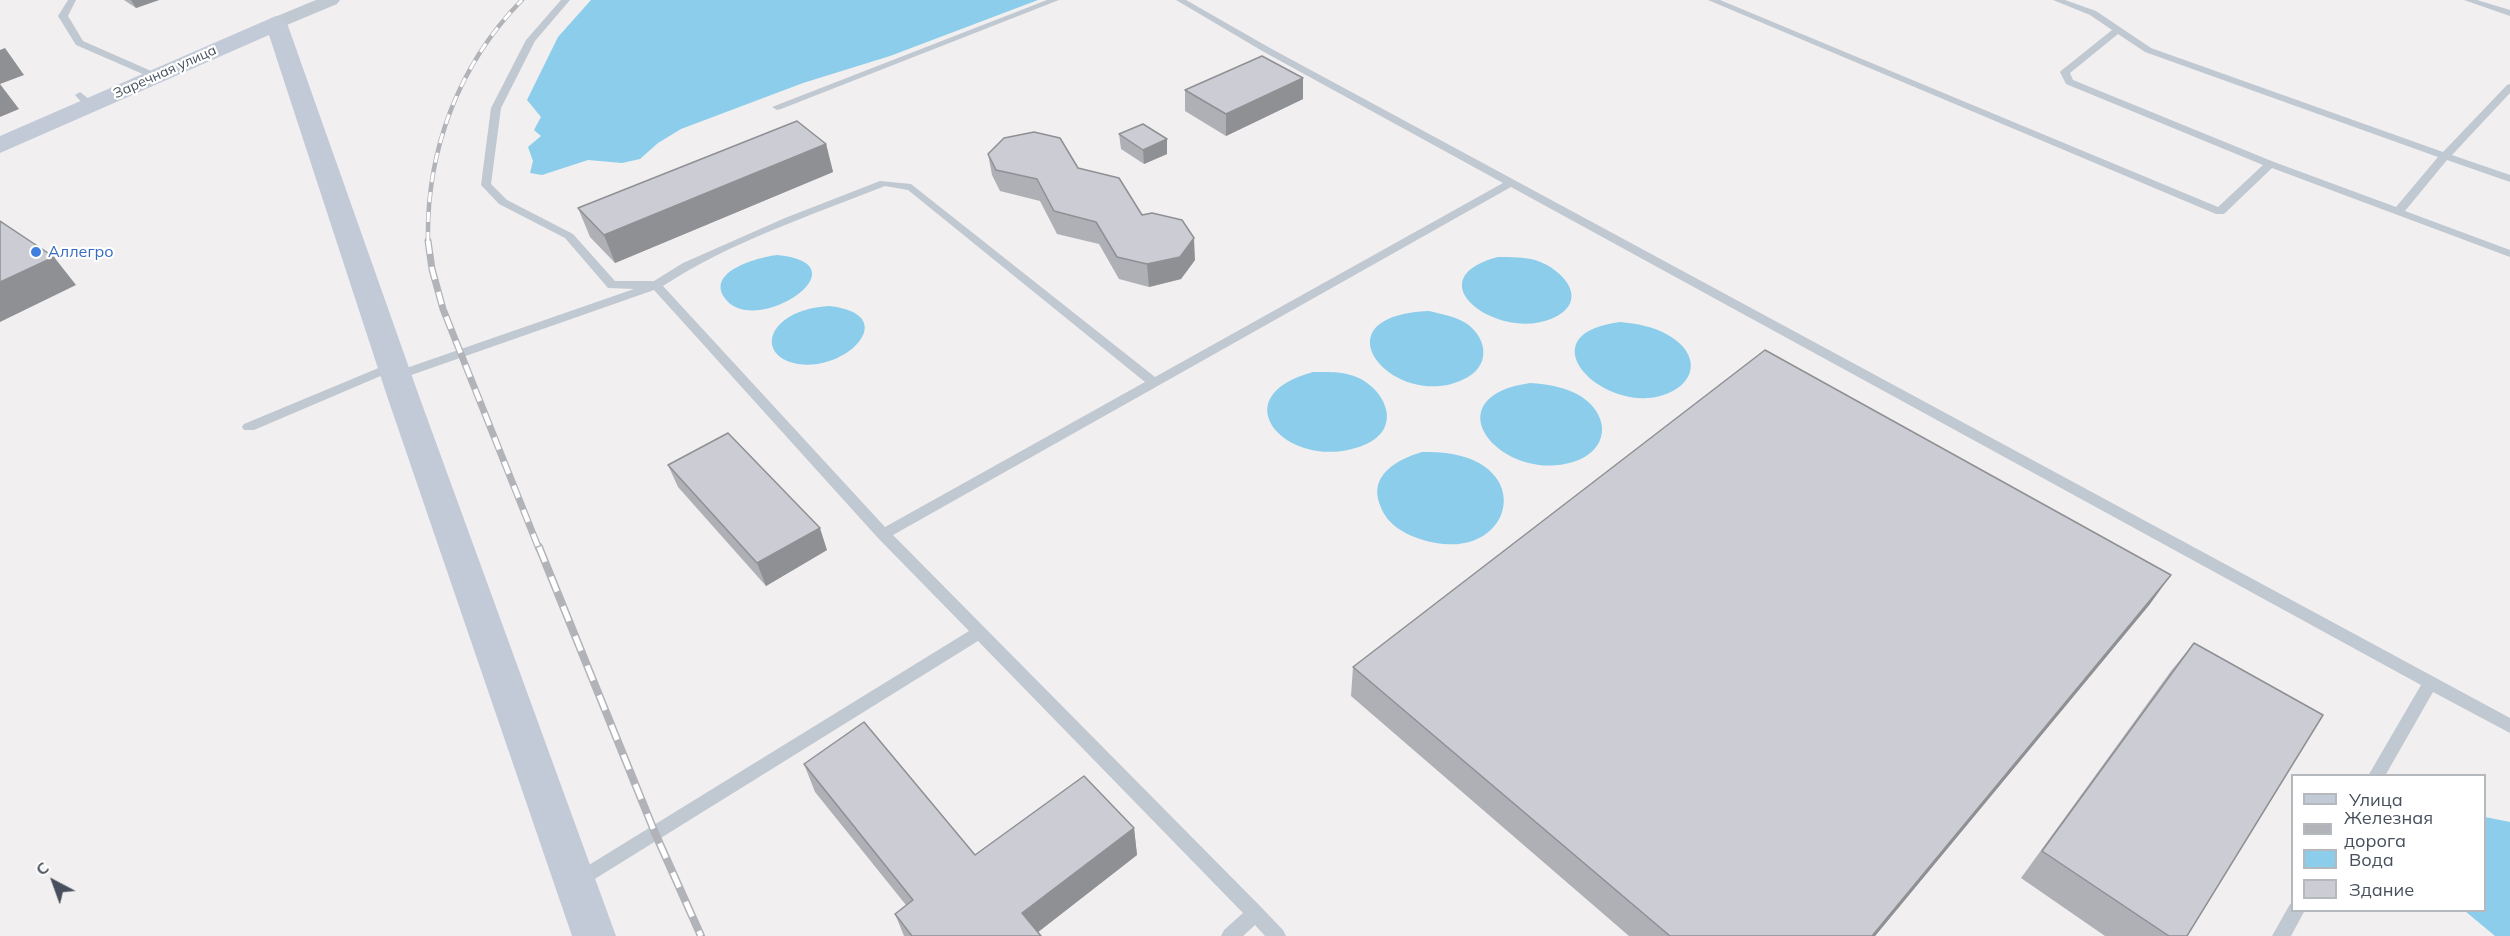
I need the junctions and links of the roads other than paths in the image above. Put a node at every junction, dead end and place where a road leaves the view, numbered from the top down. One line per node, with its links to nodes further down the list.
1 (72, 0): 12 (lane)
2 (331, 0): 10 (street, Заречная улица)
3 (566, 0): 22 (lane)
4 (1056, 0): 14 (lane)
5 (1180, 0): 19 (lane)
6 (1712, 0): 17 (lane)
7 (2057, 0): 11 (lane)
8 (2468, 0): 9 (lane)
9 (2510, 14)
10 (276, 23): 12 (street, Заречная улица); 23 (street)
11 (2118, 30): 16 (lane); 17 (lane)
12 (155, 76): 15 (street, Заречная улица)
13 (2510, 87): 16 (lane)
14 (777, 107)
15 (0, 145)
16 (2445, 156): 18 (lane); 20 (lane)
17 (2270, 164): 20 (lane)
18 (2510, 179)
19 (1511, 183): 24 (lane); 28 (lane)
20 (2398, 212): 21 (lane)
21 (2510, 254)
22 (657, 285): 23 (lane); 24 (lane); 26 (lane)
23 (394, 371): 25 (lane); 31 (street)
24 (1153, 382): 26 (lane)
25 (249, 427)
26 (883, 534): 27 (lane)
27 (978, 633): 31 (lane); 33 (lane)
28 (2432, 682): 29 (lane); 30 (lane)
29 (2510, 726)
30 (2377, 774)
31 (576, 883): 34 (street)
32 (2295, 912): 37 (lane)
33 (1255, 913): 35 (lane); 36 (lane)
34 (594, 936)
35 (1230, 936)
36 (1277, 936)
37 (2281, 936)

